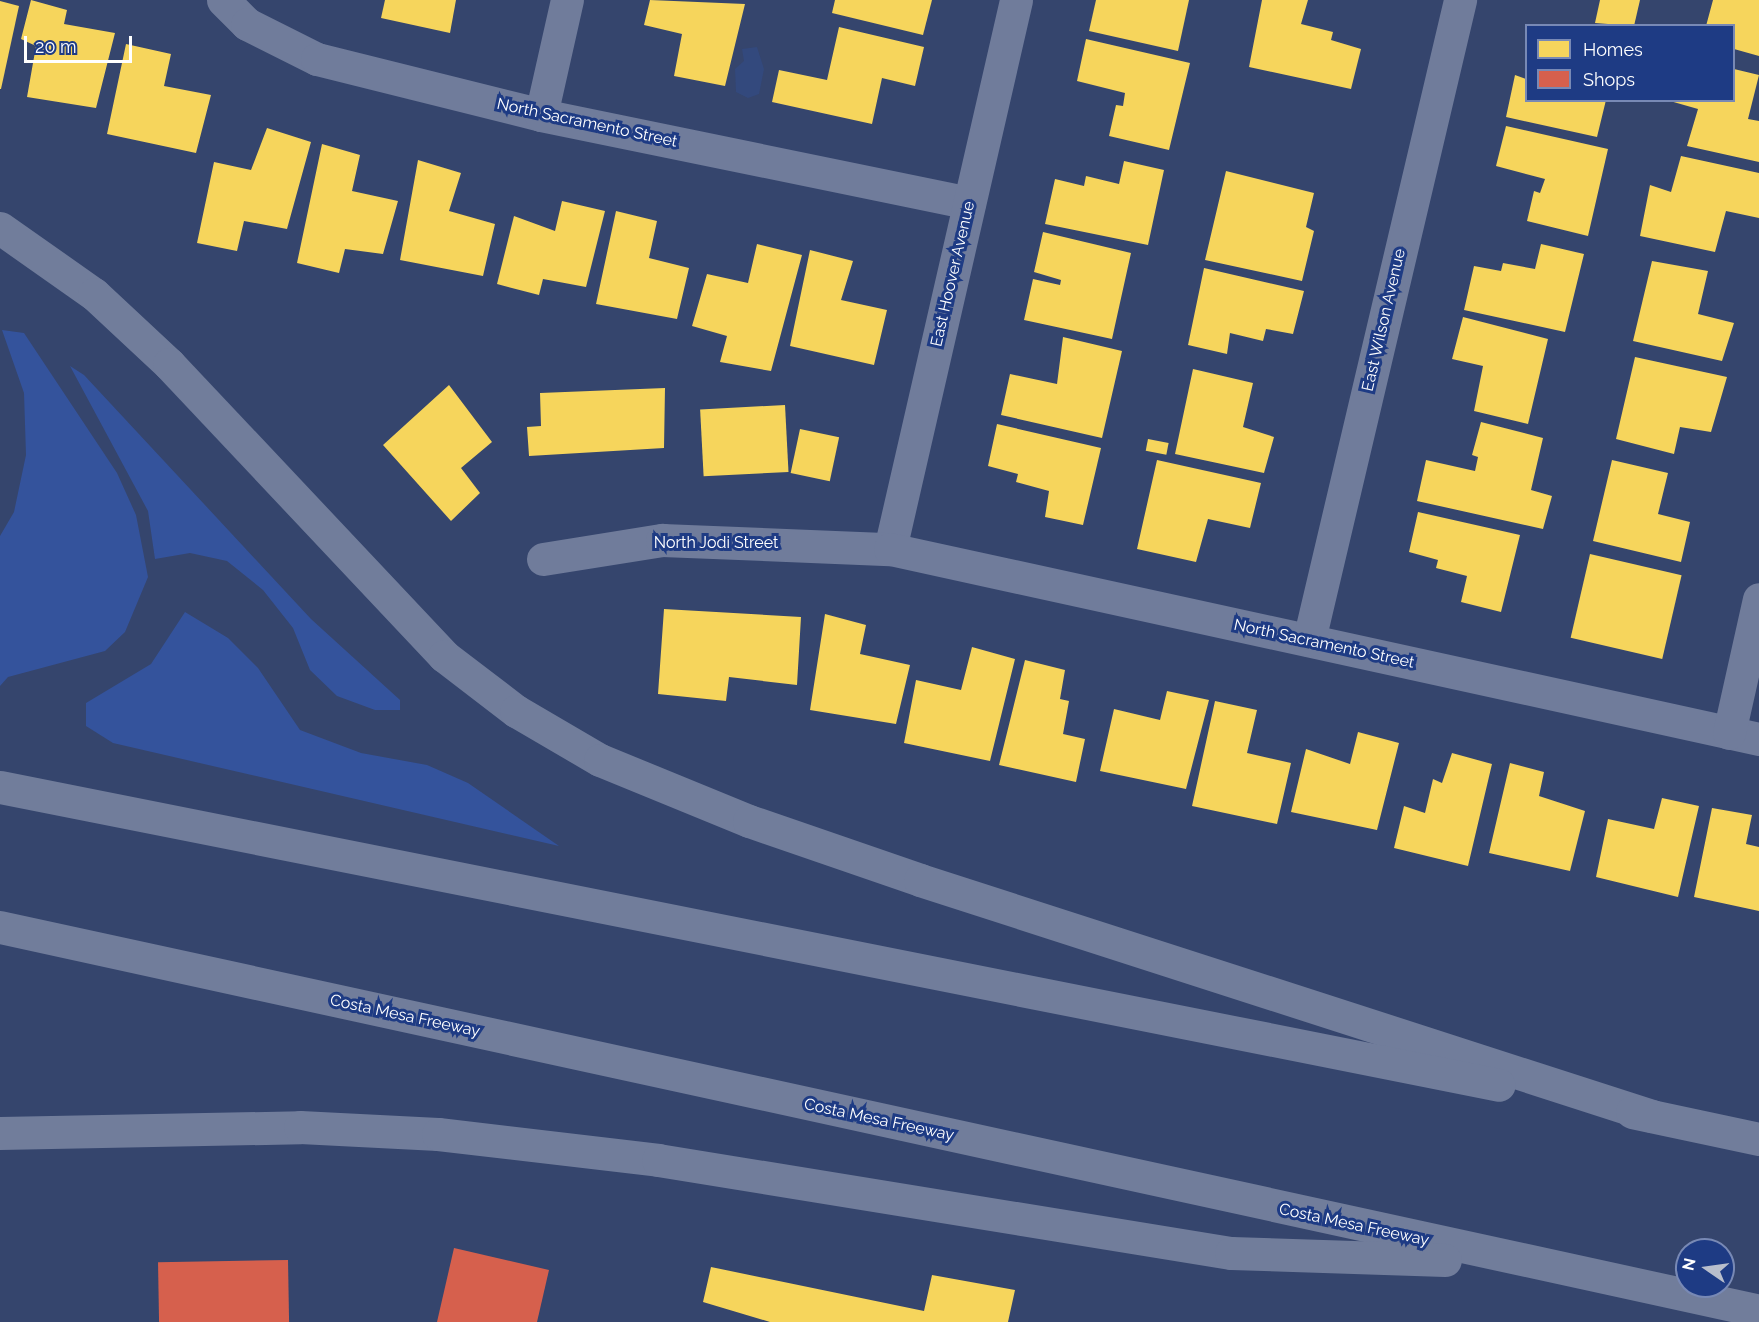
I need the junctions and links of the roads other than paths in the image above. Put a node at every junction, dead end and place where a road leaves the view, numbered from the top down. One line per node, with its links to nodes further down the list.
1 (223, 0): 5 (street, North Sacramento Street)
2 (567, 0): 5 (street)
3 (1016, 0): 6 (street, East Hoover Avenue)
4 (1460, 0): 11 (street, East Wilson Avenue)
5 (541, 115): 6 (street, North Sacramento Street)
6 (969, 203): 8 (street, East Hoover Avenue)
7 (0, 228): 15 (highway)
8 (890, 549): 9 (street, North Jodi Street); 11 (street, North Sacramento Street)
9 (543, 559)
10 (1759, 599): 12 (street)
11 (1309, 640): 12 (street, North Sacramento Street)
12 (1744, 736)
13 (0, 787): 15 (highway)
14 (0, 927): 18 (highway, Costa Mesa Freeway)
15 (1652, 1116): 17 (highway)
16 (0, 1133): 18 (highway)
17 (1759, 1139)
18 (1528, 1263): 19 (highway, Costa Mesa Freeway)
19 (1759, 1311)

